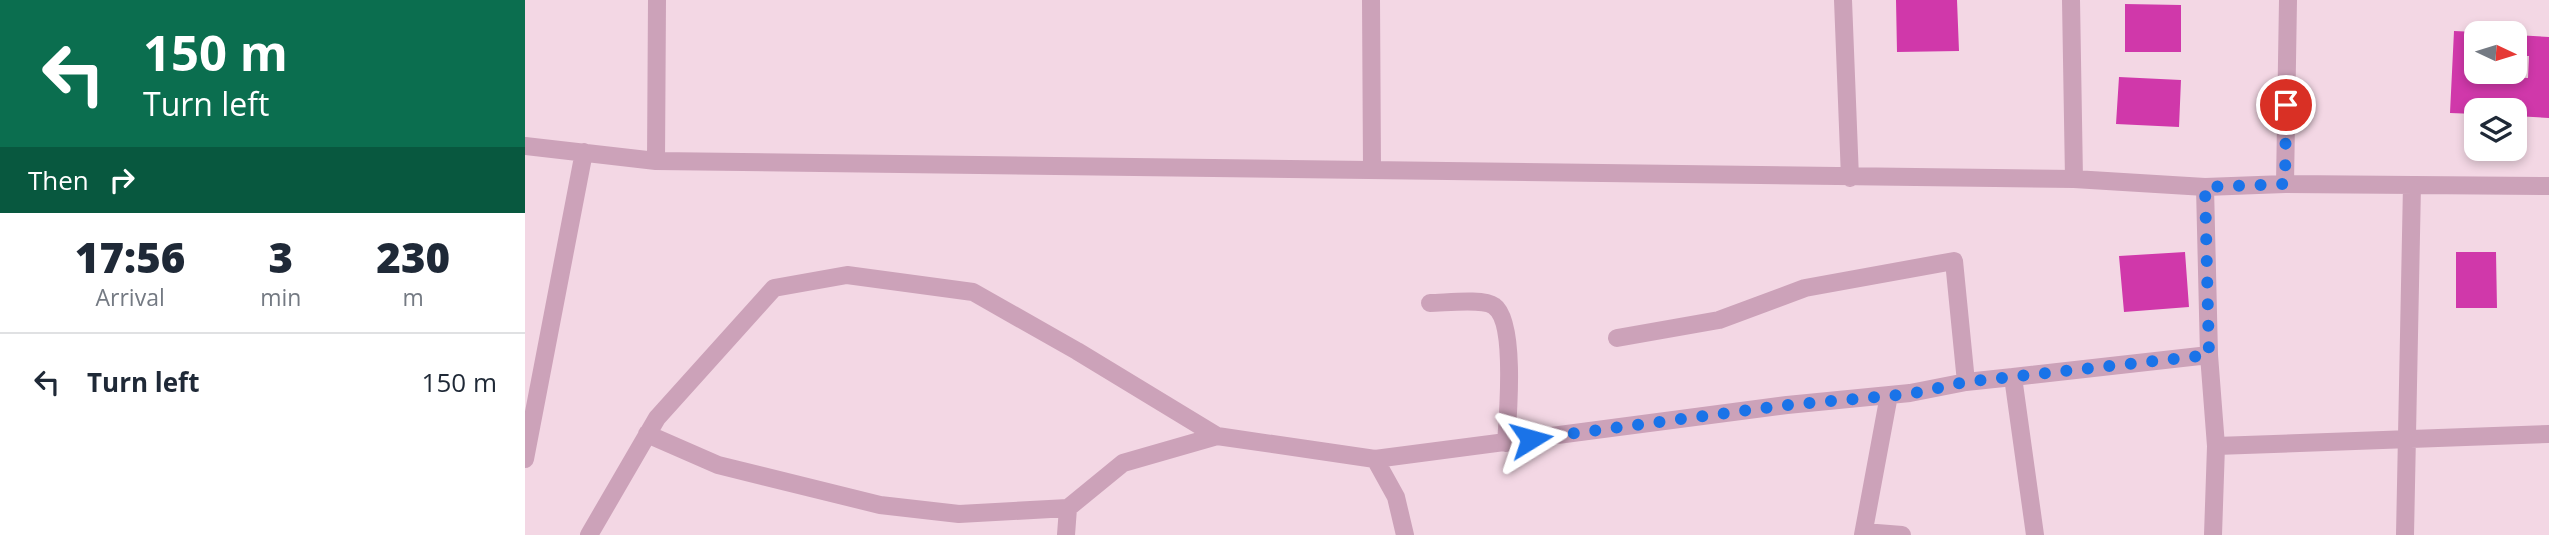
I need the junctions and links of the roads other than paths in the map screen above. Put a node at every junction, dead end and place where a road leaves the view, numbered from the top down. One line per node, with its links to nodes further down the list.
1 (657, 0): 8 (street)
2 (1371, 0): 9 (street)
3 (1843, 0): 10 (street)
4 (2071, 0): 11 (street)
5 (2288, 0): 12 (street)
6 (525, 146): 7 (street)
7 (584, 152): 8 (street); 29 (street)
8 (656, 161): 9 (street)
9 (1372, 169): 10 (street)
10 (1850, 178): 11 (street)
11 (2074, 179): 15 (street)
12 (2285, 184): 13 (street); 15 (street)
13 (2412, 186): 14 (street); 25 (street)
14 (2549, 186)
15 (2205, 187): 18 (street)
16 (1430, 303): 26 (street)
17 (1617, 338): 20 (street)
18 (2209, 355): 19 (street); 27 (street)
19 (2013, 377): 20 (street); 36 (street)
20 (1965, 382): 21 (street)
21 (1889, 395): 26 (street); 31 (street)
22 (647, 434): 24 (street); 30 (street); 32 (street)
23 (2549, 434): 25 (street)
24 (1217, 436): 28 (street); 30 (street)
25 (2406, 438): 27 (street); 38 (street)
26 (1506, 443): 28 (street)
27 (2215, 446): 37 (street)
28 (1375, 458): 34 (street)
29 (525, 459)
30 (1068, 508): 33 (street)
31 (1864, 534): 35 (street)
32 (589, 535)
33 (1066, 535)
34 (1405, 535)
35 (1902, 535)
36 (2035, 535)
37 (2213, 535)
38 (2405, 535)

